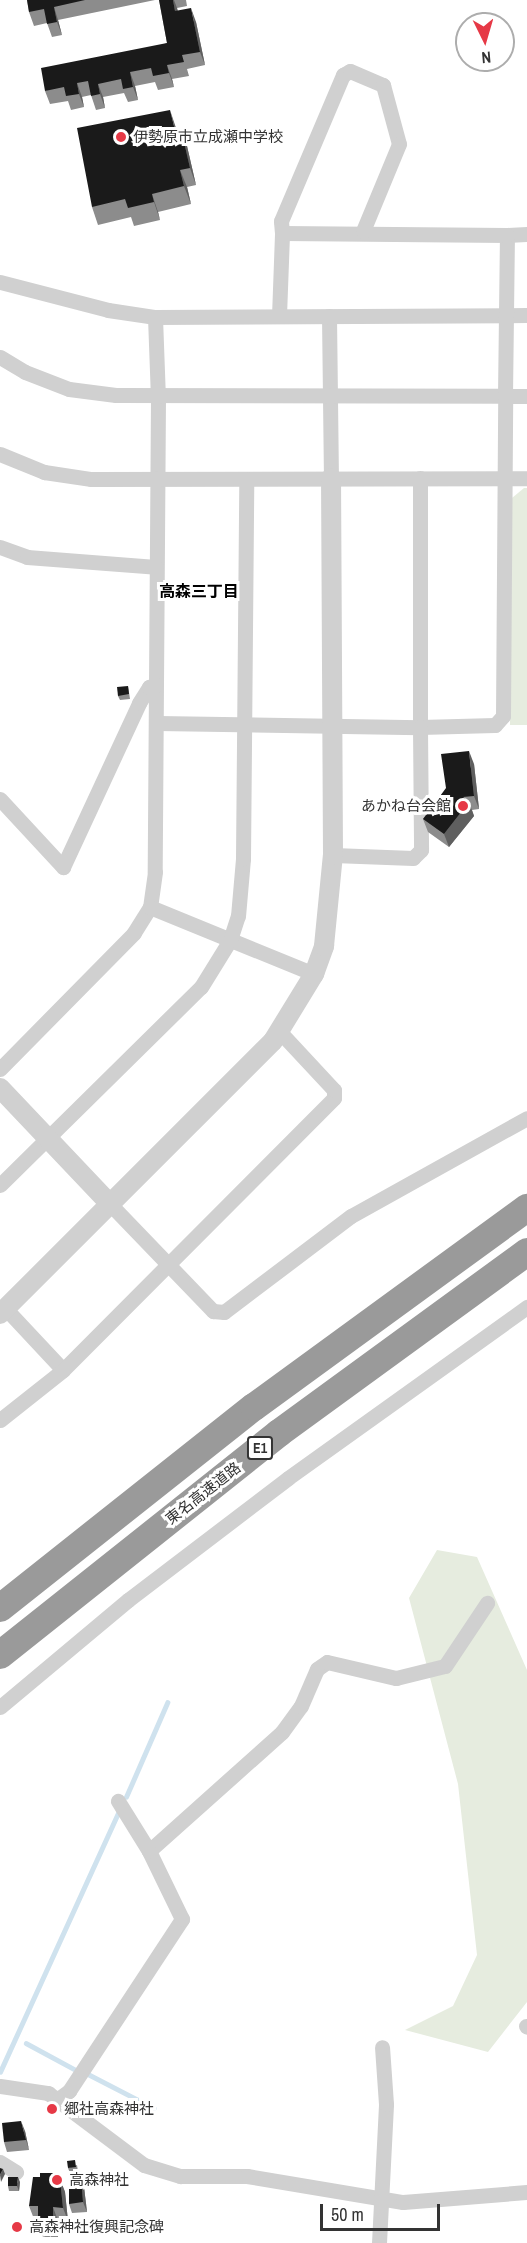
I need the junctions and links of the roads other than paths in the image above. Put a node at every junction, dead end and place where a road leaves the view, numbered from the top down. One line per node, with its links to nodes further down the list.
1 (363, 231): 2 (street); 2 (street); 4 (street)
2 (282, 233): 8 (street)
3 (527, 234): 4 (street)
4 (507, 235): 6 (street)
5 (0, 282): 10 (street)
6 (505, 315): 7 (street); 9 (street); 12 (street)
7 (527, 315)
8 (279, 316): 9 (street); 10 (street)
9 (329, 316): 14 (street)
10 (155, 317): 15 (street)
11 (0, 357): 15 (street)
12 (505, 396): 13 (street); 14 (street); 17 (street)
13 (527, 396)
14 (330, 397): 15 (street); 18 (street)
15 (158, 398): 22 (street)
16 (0, 454): 22 (street)
17 (504, 477): 19 (street); 20 (street); 29 (street)
18 (331, 478): 19 (street); 21 (street); 28 (street)
19 (420, 478): 29 (street)
20 (527, 478)
21 (246, 479): 22 (street); 27 (street)
22 (157, 480): 24 (street)
23 (0, 547): 24 (street)
24 (156, 567): 25 (street)
25 (156, 685): 26 (street); 30 (street)
26 (157, 723): 27 (street); 32 (street)
27 (245, 724): 28 (street); 33 (street)
28 (333, 726): 29 (street); 31 (street)
29 (420, 727): 31 (street)
30 (0, 799)
31 (333, 855): 34 (street)
32 (150, 907): 33 (street); 36 (street)
33 (230, 940): 34 (street); 39 (street)
34 (314, 974): 35 (street)
35 (280, 1032): 41 (street); 44 (street)
36 (0, 1069)
37 (0, 1088): 39 (street)
38 (527, 1118): 44 (street)
39 (48, 1137): 40 (street); 41 (street)
40 (0, 1185)
41 (110, 1204): 44 (street); 46 (street)
42 (527, 1208): 50 (highway, E1)
43 (527, 1252): 51 (highway, 東名高速道路 / E1)
44 (170, 1265): 47 (street)
45 (527, 1307): 52 (street)
46 (3, 1311): 47 (street)
47 (63, 1370): 48 (street)
48 (0, 1420)
49 (487, 1603): 54 (street)
50 (0, 1608)
51 (0, 1655)
52 (0, 1707)
53 (118, 1801): 54 (street)
54 (149, 1851): 57 (street)
55 (382, 2047): 61 (street)
56 (0, 2086): 57 (street)
57 (58, 2099): 61 (street)
58 (0, 2162): 59 (street)
59 (16, 2172)
60 (527, 2192): 61 (street)
61 (383, 2200): 62 (street)
62 (379, 2243)

